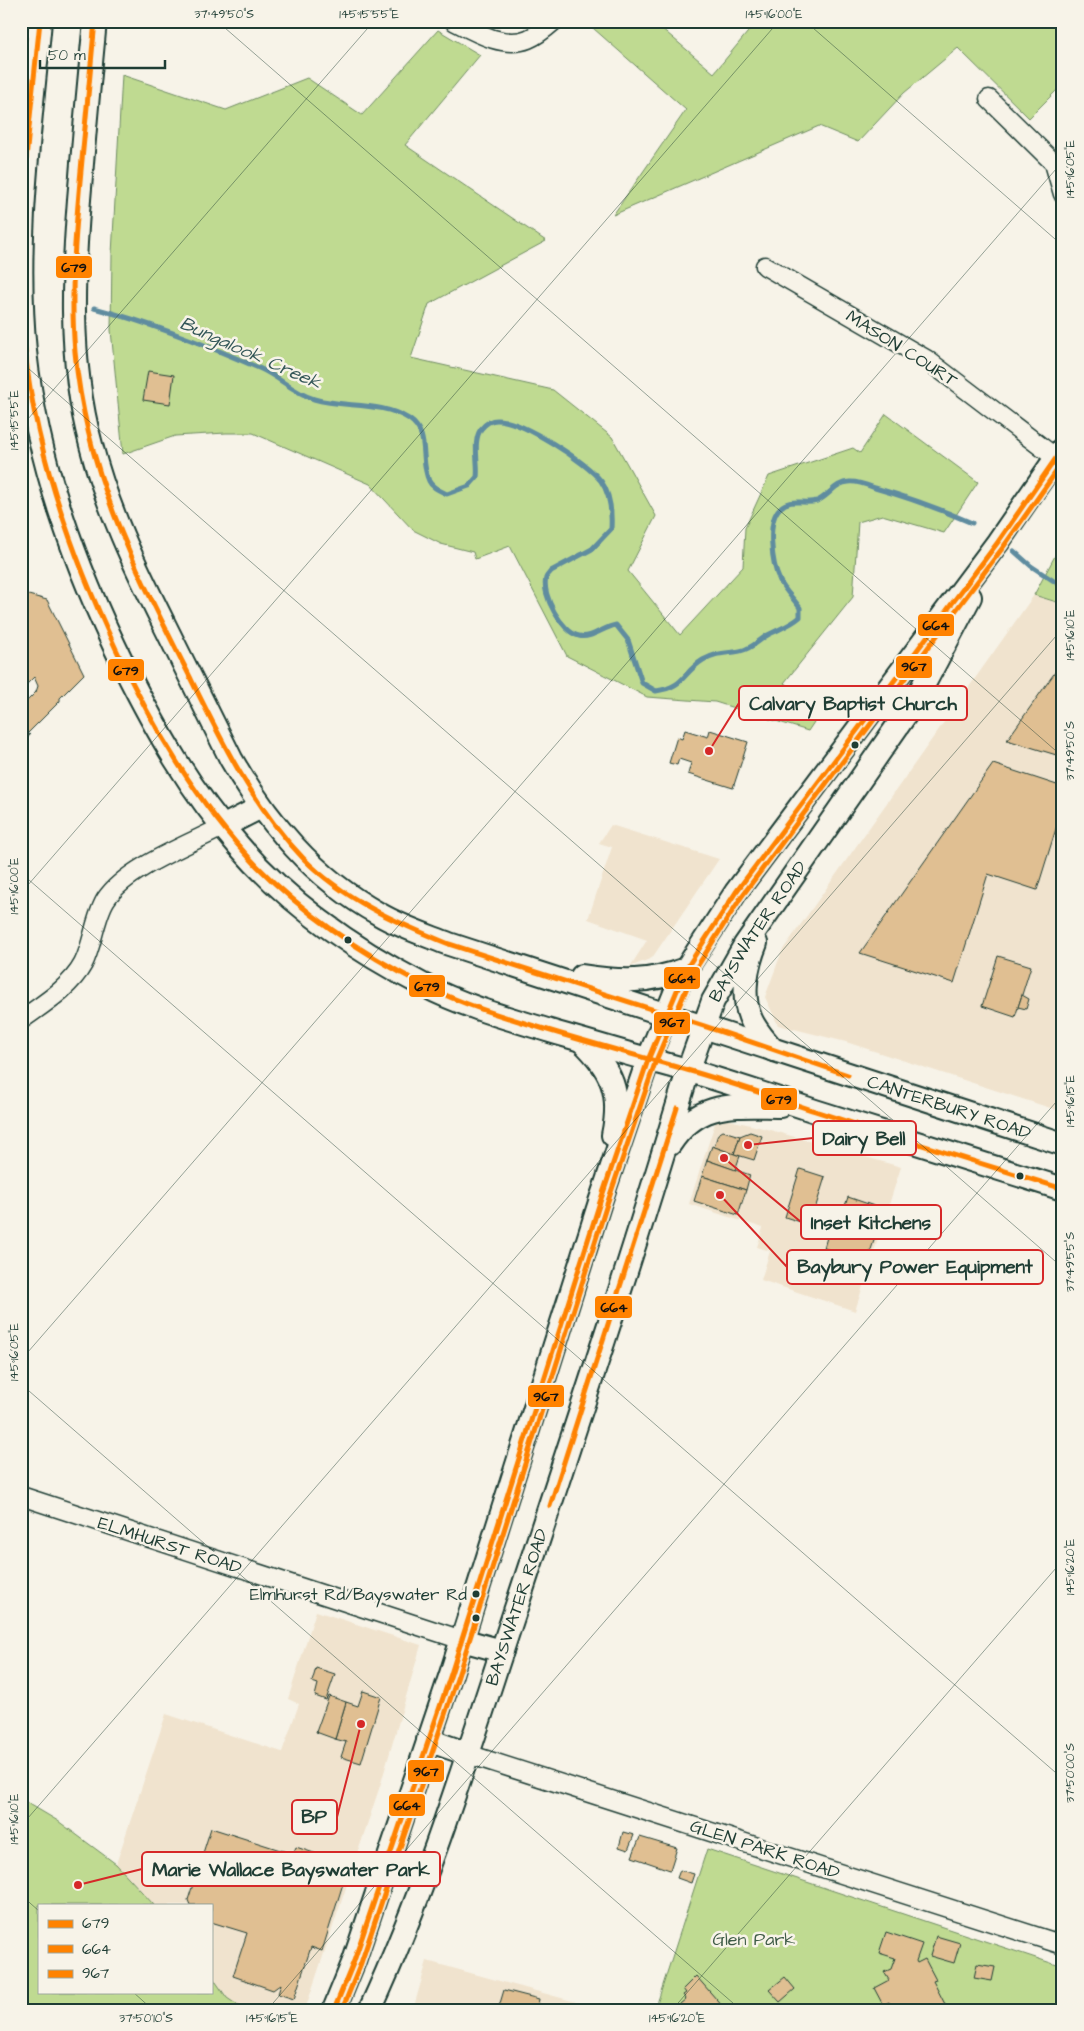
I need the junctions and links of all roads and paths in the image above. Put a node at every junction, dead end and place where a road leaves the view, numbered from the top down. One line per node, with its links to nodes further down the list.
1 (40, 21): 8 (main road)
2 (95, 21): 13 (main road, CANTERBURY ROAD)
3 (454, 21): 4 (street)
4 (554, 21)
5 (989, 100): 6 (street)
6 (1063, 194)
7 (765, 266): 9 (street, MASON COURT)
8 (26, 386): 14 (main road)
9 (1059, 453): 10 (main road, BAYSWATER ROAD)
10 (998, 542): 11 (main road, BAYSWATER ROAD); 12 (main road, BAYSWATER ROAD)
11 (899, 672): 12 (main road); 17 (main road, BAYSWATER ROAD)
12 (920, 692): 15 (main road, BAYSWATER ROAD)
13 (261, 807): 14 (main road); 16 (main road, CANTERBURY ROAD)
14 (222, 827): 19 (street); 21 (main road)
15 (766, 914): 20 (main road, BAYSWATER ROAD); 22 (main road)
16 (519, 966): 17 (main road); 18 (main road, CANTERBURY ROAD)
17 (686, 969): 18 (main road, BAYSWATER ROAD)
18 (666, 1014): 20 (main road, CANTERBURY ROAD); 23 (main road, BAYSWATER ROAD)
19 (21, 1020)
20 (704, 1026): 22 (main road, CANTERBURY ROAD); 24 (main road, BAYSWATER ROAD)
21 (582, 1040): 23 (main road); 29 (main road)
22 (773, 1050): 26 (main road, CANTERBURY ROAD)
23 (648, 1060): 24 (main road); 29 (main road, BAYSWATER ROAD)
24 (688, 1071): 25 (main road); 27 (main road, BAYSWATER ROAD)
25 (800, 1106): 27 (main road); 28 (main road)
26 (1063, 1144)
27 (662, 1157): 32 (main road, BAYSWATER ROAD)
28 (1063, 1189)
29 (600, 1202): 31 (main road, BAYSWATER ROAD)
30 (21, 1496): 31 (street, ELMHURST ROAD)
31 (462, 1640): 32 (main road); 33 (main road, BAYSWATER ROAD)
32 (502, 1651): 34 (main road, BAYSWATER ROAD)
33 (428, 1740): 34 (main road); 36 (main road, BAYSWATER ROAD)
34 (468, 1754): 35 (street, GLEN PARK ROAD); 37 (main road, BAYSWATER ROAD)
35 (1063, 1945)
36 (334, 2010)
37 (370, 2010)

